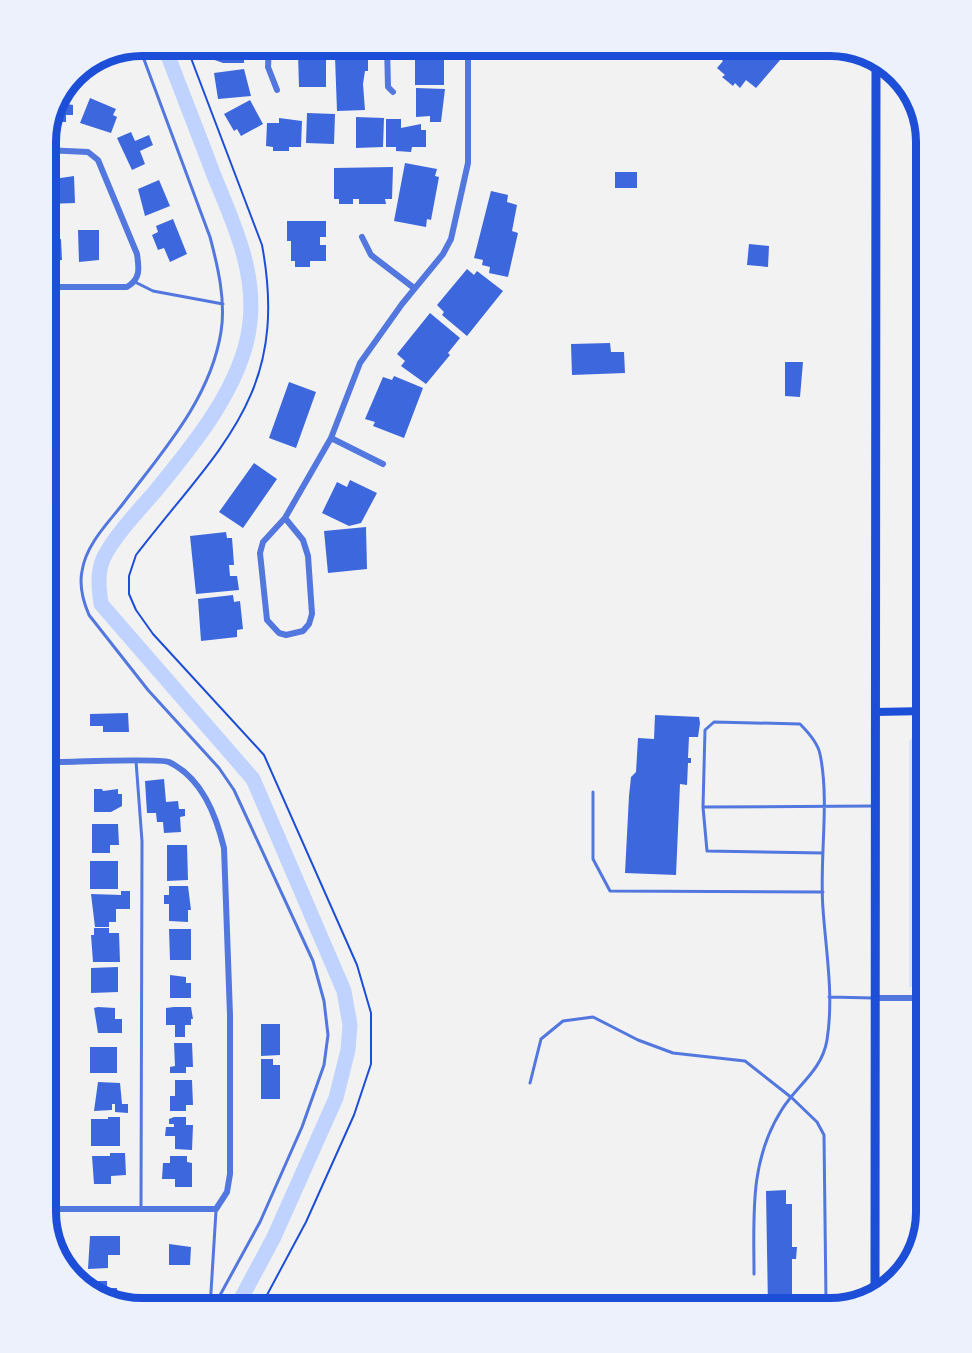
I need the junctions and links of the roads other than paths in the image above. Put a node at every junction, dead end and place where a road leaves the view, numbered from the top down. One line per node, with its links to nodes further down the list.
1 (143, 56): 13 (lane)
2 (268, 56): 6 (street)
3 (387, 56): 7 (street)
4 (468, 56): 12 (street)
5 (876, 69): 18 (main road)
6 (277, 90)
7 (393, 92)
8 (56, 151): 10 (street)
9 (362, 237): 12 (street)
10 (135, 282): 11 (street); 13 (lane)
11 (56, 287)
12 (414, 288): 14 (street)
13 (223, 304): 38 (lane)
14 (331, 438): 15 (street); 16 (street)
15 (383, 464)
16 (285, 518): 16 (street)
17 (916, 711): 18 (main road)
18 (875, 712): 22 (main road)
19 (136, 761): 20 (street); 33 (lane); 34 (street)
20 (56, 762)
21 (593, 792): 26 (lane)
22 (875, 806): 24 (lane); 28 (main road)
23 (703, 807): 24 (lane); 24 (lane); 25 (lane)
24 (824, 808): 25 (lane)
25 (823, 853): 26 (lane)
26 (823, 892): 27 (lane)
27 (830, 997): 28 (lane); 31 (lane)
28 (875, 998): 29 (street); 36 (main road)
29 (916, 998)
30 (530, 1083): 31 (lane)
31 (792, 1098): 35 (lane); 39 (lane)
32 (56, 1209): 33 (street)
33 (141, 1209): 34 (street)
34 (216, 1209): 37 (lane)
35 (754, 1274)
36 (875, 1285)
37 (212, 1297)
38 (218, 1297)
39 (826, 1298)

